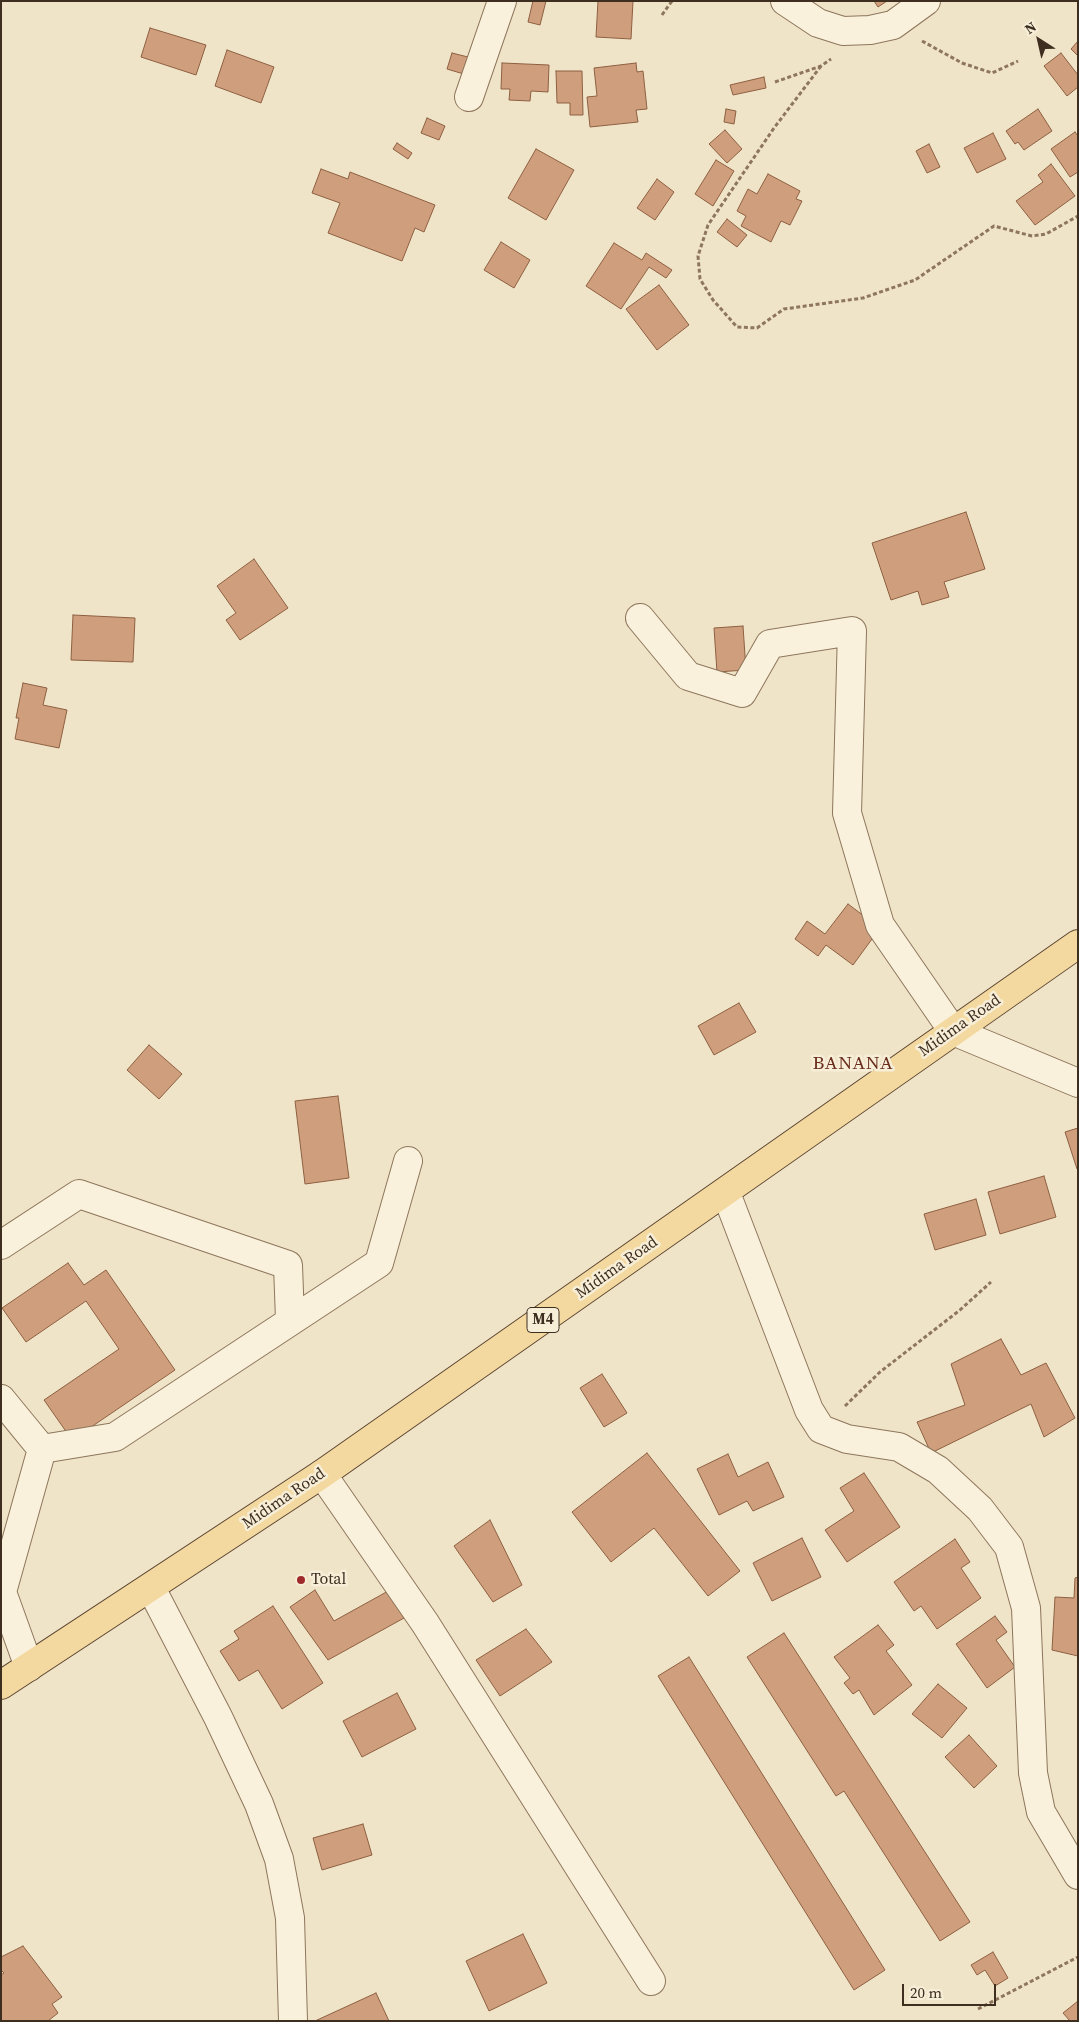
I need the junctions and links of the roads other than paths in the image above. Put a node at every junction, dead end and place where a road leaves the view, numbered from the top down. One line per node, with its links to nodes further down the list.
1 (502, 1): 4 (street)
2 (785, 1): 3 (street)
3 (926, 1)
4 (469, 97)
5 (640, 618): 7 (street)
6 (1078, 944): 7 (main road, Midima Road / M4)
7 (953, 1031): 8 (street); 10 (main road, Midima Road / M4)
8 (1078, 1083)
9 (408, 1161): 12 (street)
10 (726, 1192): 15 (main road, Midima Road / M4); 19 (street)
11 (1, 1245): 12 (street)
12 (290, 1320): 14 (street)
13 (1, 1399): 14 (street)
14 (42, 1449): 17 (street)
15 (322, 1474): 16 (main road, Midima Road / M4); 20 (street)
16 (151, 1588): 17 (main road, Midima Road / M4); 21 (street)
17 (29, 1667): 18 (main road, Midima Road / M4)
18 (1, 1685)
19 (1078, 1875)
20 (650, 1981)
21 (293, 2021)

